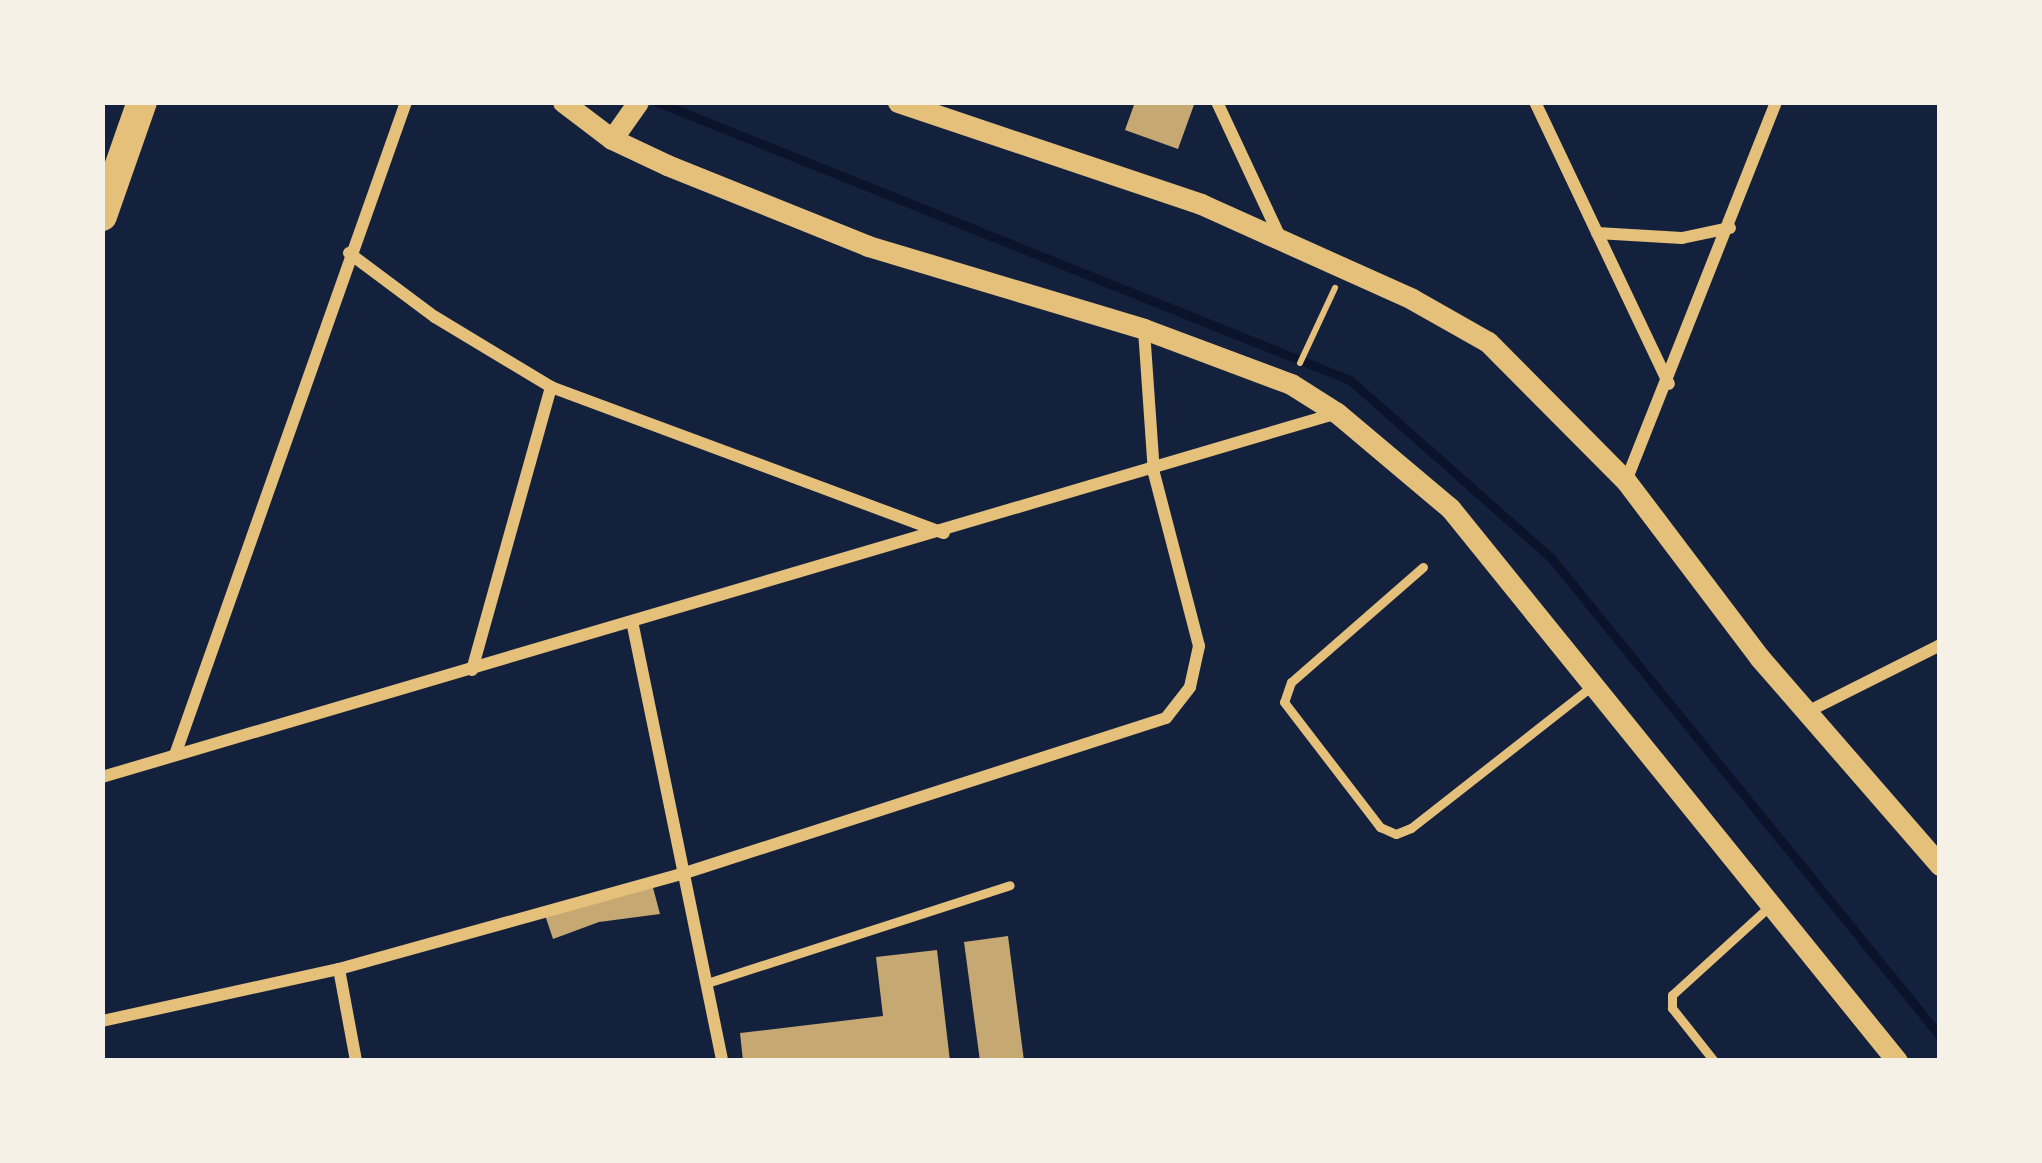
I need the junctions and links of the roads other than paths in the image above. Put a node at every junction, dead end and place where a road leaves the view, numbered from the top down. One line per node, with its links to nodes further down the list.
1 (142, 102): 10 (main road)
2 (406, 102): 14 (street)
3 (563, 102): 9 (street)
4 (638, 102): 9 (street)
5 (898, 102): 13 (street)
6 (1217, 102): 13 (street)
7 (1535, 102): 12 (street)
8 (1776, 102): 11 (street)
9 (612, 139): 15 (street)
10 (102, 216)
11 (1730, 228): 12 (street); 16 (street)
12 (1597, 233): 16 (street)
13 (1280, 237): 20 (street)
14 (349, 253): 17 (street); 28 (street)
15 (1144, 329): 18 (street); 19 (street)
16 (1669, 384): 20 (street)
17 (551, 387): 21 (street); 25 (street)
18 (1337, 413): 19 (street); 26 (street)
19 (1154, 472): 21 (street); 31 (street)
20 (1626, 481): 27 (street)
21 (945, 533): 23 (street)
22 (1423, 567): 26 (lane)
23 (633, 626): 25 (street); 31 (street)
24 (1940, 645): 27 (street)
25 (472, 670): 28 (street)
26 (1593, 685): 33 (street)
27 (1807, 712): 30 (street)
28 (175, 755): 29 (street)
29 (102, 777)
30 (1940, 866)
31 (685, 873): 34 (street); 35 (street)
32 (1010, 885): 35 (lane)
33 (1772, 904): 39 (lane); 40 (street)
34 (339, 969): 36 (street); 37 (street)
35 (707, 983): 38 (street)
36 (102, 1021)
37 (356, 1061)
38 (722, 1061)
39 (1714, 1061)
40 (1897, 1061)

